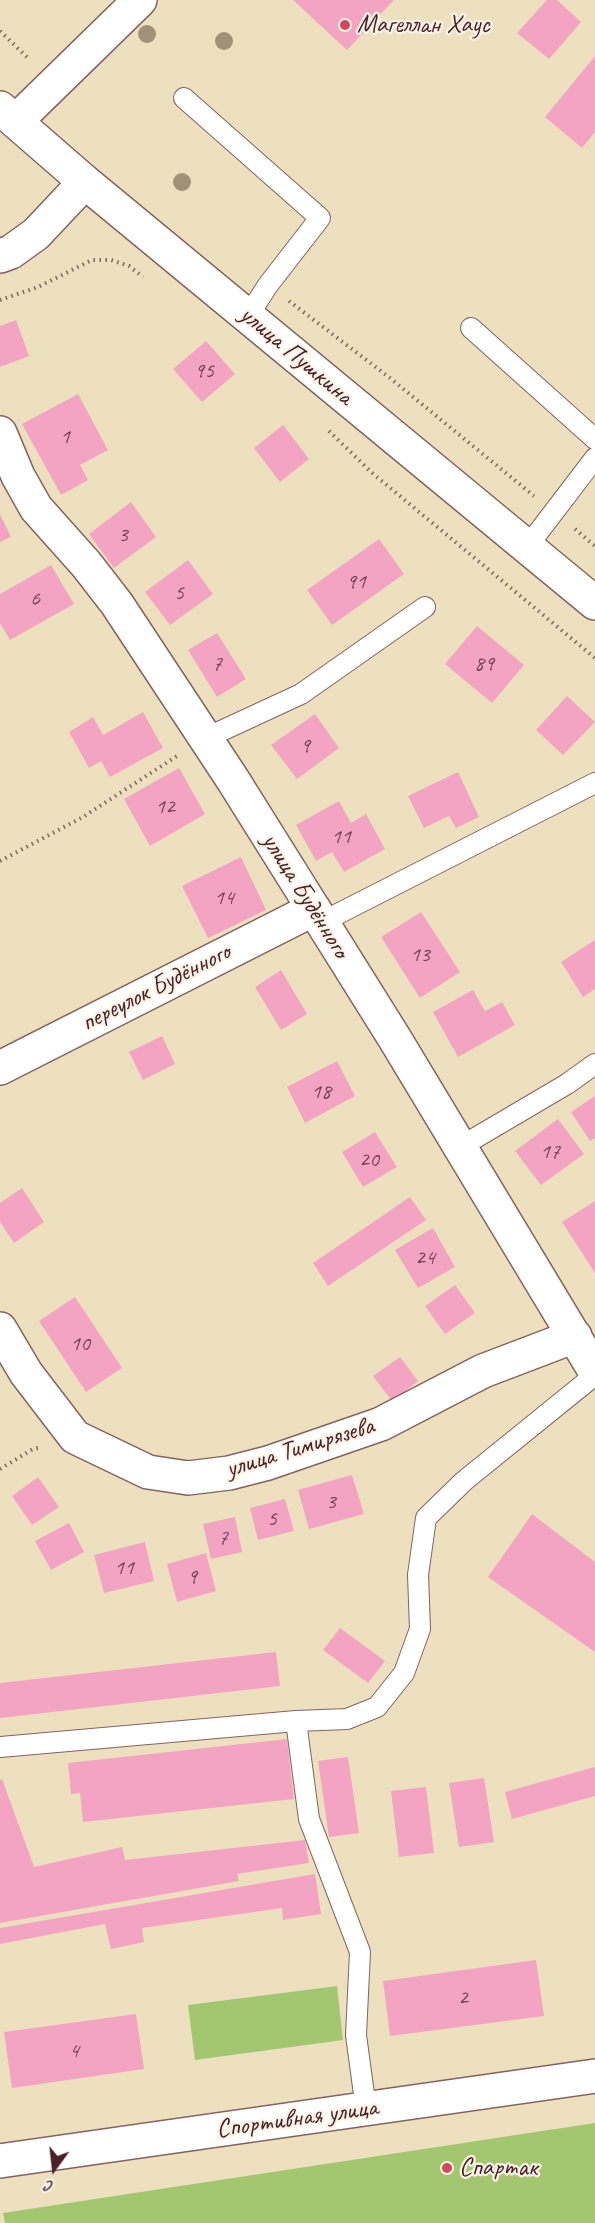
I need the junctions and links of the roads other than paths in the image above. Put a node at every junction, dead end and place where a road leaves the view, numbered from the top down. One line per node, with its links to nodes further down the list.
1 (140, 0): 3 (street)
2 (184, 98): 6 (lane)
3 (8, 114): 4 (street, улица Пушкина)
4 (85, 182): 5 (street); 6 (street, улица Пушкина)
5 (0, 256)
6 (248, 316): 11 (street, улица Пушкина)
7 (471, 328): 9 (lane)
8 (0, 434): 14 (street, улица Будённого)
9 (595, 440)
10 (595, 458): 11 (lane)
11 (527, 547): 12 (street, улица Пушкина)
12 (595, 603)
13 (425, 608): 14 (lane)
14 (206, 738): 16 (street, улица Будённого)
15 (595, 783): 16 (lane)
16 (318, 916): 18 (street, переулок Будённого); 19 (street, улица Будённого)
17 (595, 1064): 19 (lane)
18 (0, 1068)
19 (460, 1147): 21 (street, улица Будённого)
20 (0, 1329): 21 (street, улица Тимирязева)
21 (589, 1356): 22 (lane)
22 (296, 1721): 23 (lane); 25 (lane)
23 (0, 1747)
24 (595, 2076): 25 (street, Спортивная улица)
25 (366, 2109): 26 (street, Спортивная улица)
26 (0, 2161)

